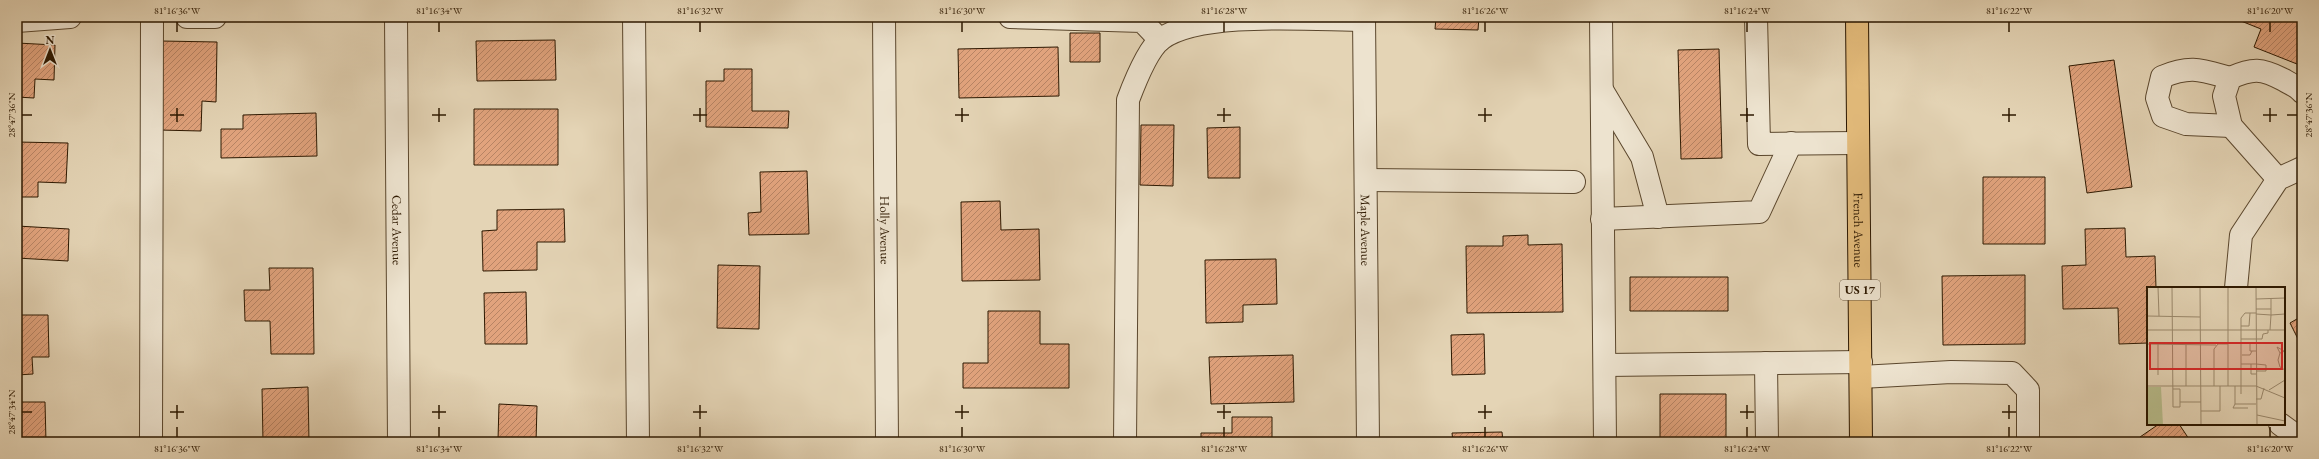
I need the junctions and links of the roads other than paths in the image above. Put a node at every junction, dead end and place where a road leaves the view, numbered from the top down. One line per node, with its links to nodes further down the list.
1 (70, 17): 13 (street)
2 (152, 17): 33 (street)
3 (187, 17): 4 (street)
4 (215, 17)
5 (396, 17): 34 (street, Cedar Avenue)
6 (634, 17): 35 (street)
7 (884, 17): 36 (street, Holly Avenue)
8 (1010, 17): 14 (street)
9 (1601, 17): 16 (street)
10 (1756, 17): 19 (street)
11 (1858, 17): 20 (main road, French Avenue / US 17)
12 (1364, 19): 14 (street); 23 (street, Maple Avenue)
13 (17, 21)
14 (1160, 40): 37 (street)
15 (2230, 78): 17 (street); 18 (street); 18 (street)
16 (1601, 89): 25 (street); 26 (street)
17 (2302, 92)
18 (2231, 126): 22 (street)
19 (1791, 143): 20 (street); 25 (street)
20 (1858, 143): 30 (main road, French Avenue / US 17)
21 (2302, 168): 22 (street)
22 (2278, 179): 27 (street)
23 (1366, 180): 24 (street); 38 (street, Maple Avenue)
24 (1574, 182)
25 (1658, 217): 26 (street)
26 (1602, 219): 29 (street)
27 (2236, 287)
28 (1766, 363): 29 (street); 30 (street); 40 (street)
29 (1605, 365): 39 (street)
30 (1861, 369): 41 (main road, French Avenue / US 17); 42 (street)
31 (2281, 425): 32 (street)
32 (2302, 440)
33 (151, 442)
34 (399, 442)
35 (638, 442)
36 (887, 442)
37 (1125, 442)
38 (1368, 442)
39 (1605, 442)
40 (1767, 442)
41 (1861, 442)
42 (2028, 442)

